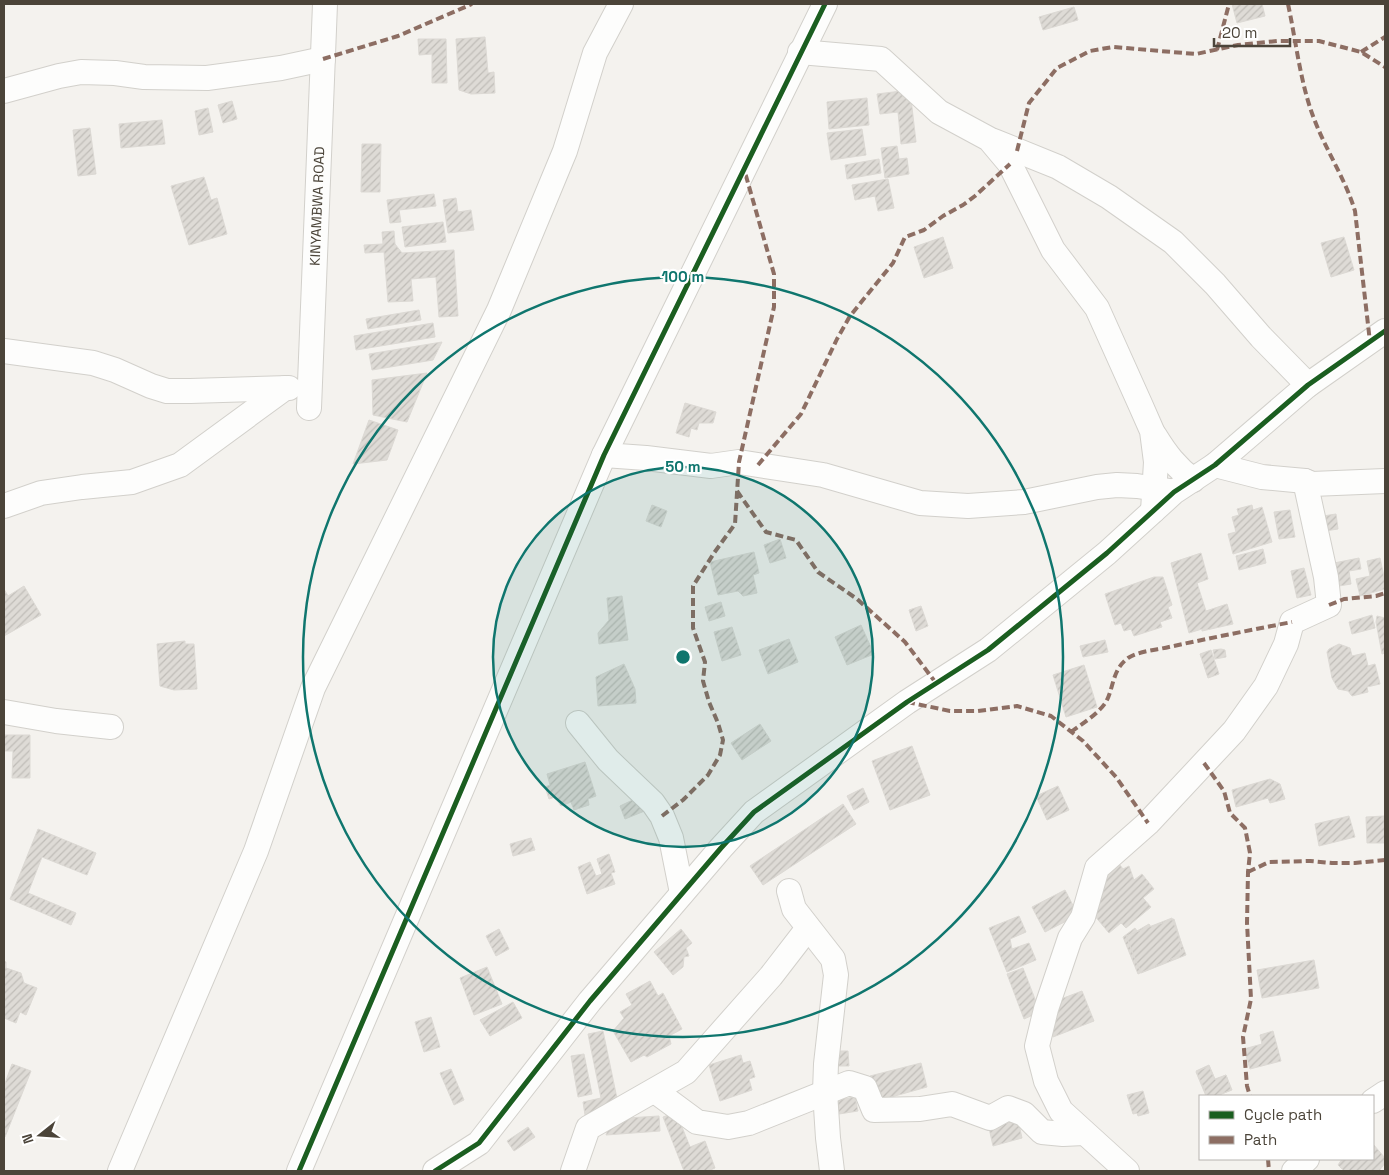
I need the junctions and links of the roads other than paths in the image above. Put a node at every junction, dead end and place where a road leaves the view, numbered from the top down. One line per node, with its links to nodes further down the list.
1 (325, 4): 5 (street, KINYAMBWA ROAD)
2 (621, 4): 31 (street)
3 (825, 4): 4 (street)
4 (800, 52): 7 (street); 13 (street)
5 (323, 59): 6 (street); 11 (street, KINYAMBWA ROAD)
6 (4, 91)
7 (989, 139): 10 (street); 12 (street)
8 (1385, 331): 10 (street)
9 (4, 351): 11 (street)
10 (1308, 384): 14 (street)
11 (285, 388): 18 (street)
12 (1152, 431): 17 (street); 17 (street)
13 (604, 455): 17 (street); 32 (street)
14 (1215, 465): 15 (street); 17 (street)
15 (1305, 481): 16 (street); 29 (street)
16 (1385, 482)
17 (1169, 493): 23 (street)
18 (4, 506)
19 (4, 712): 21 (street)
20 (578, 723): 23 (street)
21 (112, 727)
22 (788, 891): 24 (street)
23 (682, 893): 33 (street)
24 (808, 928): 25 (street); 26 (street)
25 (654, 1091): 26 (street); 34 (street)
26 (825, 1092): 29 (street); 35 (street)
27 (1385, 1093): 28 (street)
28 (1374, 1100)
29 (1084, 1134): 36 (street)
30 (1306, 1160): 37 (street)
31 (120, 1171)
32 (299, 1171)
33 (435, 1171)
34 (573, 1171)
35 (832, 1171)
36 (1127, 1171)
37 (1294, 1171)

